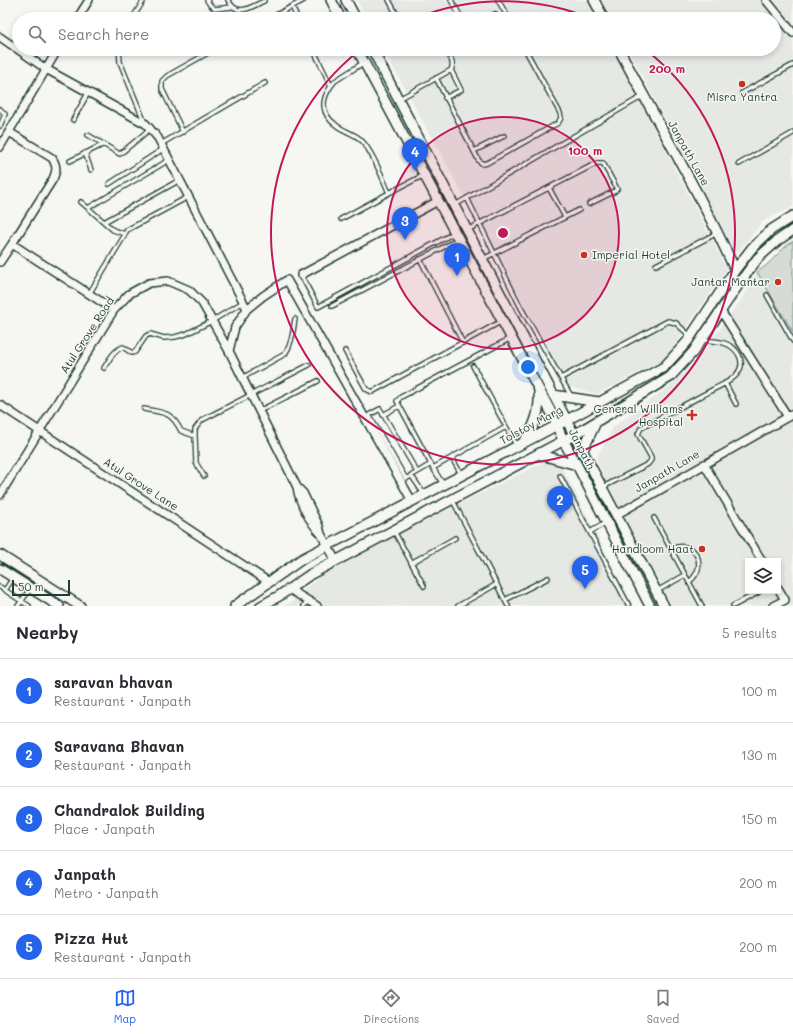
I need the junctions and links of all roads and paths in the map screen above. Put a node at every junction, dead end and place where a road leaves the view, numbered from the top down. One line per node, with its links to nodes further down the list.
1 (89, 0): 17 (street)
2 (144, 0): 18 (lane)
3 (207, 0): 15 (lane)
4 (228, 0): 15 (lane)
5 (257, 0): 6 (lane)
6 (264, 0): 15 (lane)
7 (304, 0): 16 (lane)
8 (331, 0): 21 (main road)
9 (346, 0): 22 (main road)
10 (389, 0): 23 (lane)
11 (451, 0): 24 (lane)
12 (498, 0): 25 (lane)
13 (594, 0): 26 (main road)
14 (766, 0): 27 (street)
15 (232, 7)
16 (292, 7): 19 (lane); 20 (lane)
17 (81, 12)
18 (136, 12)
19 (283, 12)
20 (294, 12)
21 (338, 12)
22 (352, 12)
23 (395, 12)
24 (458, 12)
25 (505, 12)
26 (600, 12)
27 (776, 12)
28 (781, 18): 29 (street)
29 (793, 33)
30 (0, 37): 31 (street)
31 (12, 45)
32 (27, 56): 45 (street)
33 (54, 56): 45 (street)
34 (120, 56): 58 (lane)
35 (203, 56): 60 (lane)
36 (316, 56): 49 (lane)
37 (361, 56): 43 (main road, Janpath)
38 (380, 56): 42 (lane)
39 (450, 56): 46 (lane)
40 (529, 56): 67 (lane)
41 (623, 56): 52 (main road, Janpath Lane)
42 (376, 58): 54 (main road, Janpath)
43 (364, 62): 49 (lane); 73 (main road, Janpath)
44 (793, 65): 51 (lane)
45 (46, 69): 50 (street); 59 (street)
46 (451, 70): 47 (lane); 53 (lane)
47 (436, 78): 53 (lane); 54 (lane)
48 (265, 83): 60 (lane)
49 (331, 86): 77 (lane)
50 (88, 93): 56 (lane); 58 (street)
51 (742, 93)
52 (643, 96): 79 (lane); 93 (main road, Janpath Lane)
53 (446, 98): 67 (lane)
54 (398, 99): 83 (main road, Janpath)
55 (0, 109): 57 (lane)
56 (73, 120)
57 (0, 126)
58 (148, 127): 64 (lane); 66 (street)
59 (9, 132): 65 (street); 96 (street)
60 (184, 132): 66 (lane)
61 (793, 133): 71 (lane)
62 (88, 135): 64 (lane)
63 (504, 136): 67 (lane)
64 (104, 144): 68 (lane)
65 (0, 146)
66 (162, 147): 69 (street); 75 (lane)
67 (474, 151)
68 (85, 153): 70 (lane); 72 (lane)
69 (169, 160): 74 (street); 84 (lane)
70 (70, 161)
71 (739, 164)
72 (91, 170)
73 (424, 174): 77 (lane); 80 (main road, Janpath)
74 (180, 180): 78 (street); 89 (lane)
75 (109, 184)
76 (549, 188): 82 (lane); 87 (lane); 90 (lane)
77 (389, 193): 88 (lane)
78 (188, 196): 94 (lane); 108 (street)
79 (467, 198): 83 (lane); 90 (lane)
80 (438, 201): 95 (main road, Janpath); 103 (street)
81 (80, 202): 84 (lane)
82 (589, 204)
83 (454, 206): 92 (main road, Janpath)
84 (88, 208): 89 (lane)
85 (579, 210): 87 (lane)
86 (793, 216): 102 (main road, Tolstoy Marg)
87 (565, 217): 97 (lane)
88 (341, 219)
89 (104, 222): 94 (lane)
90 (480, 224): 92 (lane); 97 (lane)
91 (793, 230): 112 (main road)
92 (467, 231): 99 (main road, Janpath)
93 (718, 233): 101 (lane); 102 (main road, Janpath Lane)
94 (125, 234): 106 (lane)
95 (456, 236): 98 (lane); 103 (lane); 116 (main road, Janpath)
96 (12, 244): 100 (street); 106 (street)
97 (494, 254): 99 (lane); 104 (lane)
98 (420, 259): 109 (lane); 121 (lane)
99 (482, 260): 105 (main road, Janpath)
100 (0, 262)
101 (656, 265)
102 (735, 270): 117 (main road, Tolstoy Marg)
103 (301, 274)
104 (509, 283): 105 (lane); 110 (lane)
105 (498, 289): 113 (main road, Janpath)
106 (89, 294): 111 (street)
107 (767, 295): 120 (lane)
108 (245, 306): 115 (lane); 122 (street); 169 (street)
109 (332, 306)
110 (520, 306): 113 (lane); 128 (lane)
111 (114, 310): 115 (street, Atul Grove Road); 147 (street, Atul Grove Road)
112 (721, 311): 119 (main road); 142 (street)
113 (510, 312): 133 (main road, Janpath)
114 (295, 319): 127 (lane)
115 (212, 321): 122 (street, Atul Grove Road); 126 (lane)
116 (502, 322): 118 (main road, Janpath); 121 (lane)
117 (691, 337): 128 (lane); 135 (main road, Tolstoy Marg)
118 (511, 338): 131 (main road, Janpath); 138 (lane)
119 (702, 340): 130 (lane); 144 (main road)
120 (793, 341)
121 (463, 343): 123 (lane)
122 (229, 351): 127 (street, Atul Grove Road)
123 (345, 351)
124 (309, 365): 132 (lane)
125 (473, 366): 146 (lane)
126 (104, 368)
127 (242, 378): 132 (street, Atul Grove Road)
128 (561, 378): 134 (lane)
129 (318, 381): 140 (lane)
130 (724, 383): 136 (lane); 165 (lane)
131 (539, 391): 145 (main road, Janpath); 151 (main road)
132 (252, 395): 140 (street, Atul Grove Road); 149 (lane)
133 (553, 395): 134 (main road); 143 (main road, Janpath)
134 (571, 397): 135 (main road)
135 (599, 402): 143 (main road, Tolstoy Marg)
136 (736, 404)
137 (0, 405): 147 (street, Atul Grove Lane)
138 (399, 406): 141 (lane); 155 (lane)
139 (144, 409): 149 (lane)
140 (259, 411): 176 (street, Atul Grove Road)
141 (384, 415): 159 (lane); 160 (lane)
142 (790, 415): 156 (street, Janpath Lane)
143 (567, 420): 145 (main road, Tolstoy Marg); 148 (main road, Janpath)
144 (596, 422): 148 (main road); 152 (main road)
145 (557, 425): 150 (main road, Janpath); 151 (main road, Tolstoy Marg)
146 (506, 427): 151 (lane); 154 (lane)
147 (39, 430): 167 (street, Atul Grove Road); 186 (street, Atul Grove Lane)
148 (574, 435): 150 (main road); 152 (main road, Janpath)
149 (195, 436): 162 (lane)
150 (563, 440): 153 (main road); 157 (main road, Janpath)
151 (519, 445): 161 (main road, Tolstoy Marg)
152 (582, 452): 165 (main road, Janpath)
153 (538, 454): 157 (main road); 168 (main road)
154 (452, 458): 158 (lane); 161 (lane)
155 (431, 464): 158 (lane); 159 (lane)
156 (704, 464): 170 (street, Janpath Lane); 179 (street)
157 (577, 465): 172 (main road, Janpath)
158 (433, 468): 164 (lane)
159 (417, 472): 160 (lane)
160 (412, 475): 166 (lane)
161 (461, 475): 164 (main road, Tolstoy Marg)
162 (204, 476)
163 (560, 476): 174 (lane)
164 (443, 484): 166 (main road, Tolstoy Marg)
165 (602, 488): 170 (main road, Janpath)
166 (424, 494): 169 (main road, Tolstoy Marg)
167 (0, 495)
168 (452, 499): 173 (main road); 188 (lane)
169 (412, 501): 176 (main road, Tolstoy Marg)
170 (616, 515): 195 (main road, Janpath)
171 (654, 518): 177 (lane)
172 (606, 522): 174 (lane); 214 (main road, Janpath)
173 (393, 530): 180 (main road); 181 (lane)
174 (590, 532): 213 (lane)
175 (455, 538): 181 (lane)
176 (327, 546): 180 (street, Atul Grove Road); 186 (main road, Tolstoy Marg)
177 (671, 549): 183 (lane); 187 (lane)
178 (0, 555): 206 (main road)
179 (760, 558)
180 (336, 561): 192 (main road)
181 (411, 563): 189 (lane)
182 (0, 569): 184 (main road)
183 (685, 575): 187 (lane); 195 (lane)
184 (13, 577): 191 (main road); 193 (lane)
185 (548, 578): 199 (lane)
186 (269, 582): 194 (main road, Tolstoy Marg)
187 (690, 582): 216 (lane)
188 (497, 584): 199 (lane); 211 (lane)
189 (424, 586)
190 (0, 587): 193 (lane)
191 (30, 588): 201 (lane); 205 (main road)
192 (289, 589): 202 (street); 209 (main road)
193 (5, 590): 201 (lane)
194 (255, 592): 207 (main road); 208 (main road, Tolstoy Marg)
195 (656, 592): 215 (main road, Janpath)
196 (781, 593): 200 (street)
197 (755, 594): 217 (lane)
198 (793, 596): 200 (street)
199 (505, 600): 212 (lane)
200 (785, 600): 218 (street)
201 (22, 601): 203 (lane); 204 (lane)
202 (306, 603): 210 (street)
203 (18, 606)
204 (29, 606)
205 (59, 606)
206 (80, 606)
207 (228, 606)
208 (236, 606)
209 (261, 606)
210 (317, 606)
211 (458, 606)
212 (508, 606)
213 (629, 606)
214 (650, 606)
215 (664, 606)
216 (702, 606)
217 (733, 606)
218 (773, 606)

